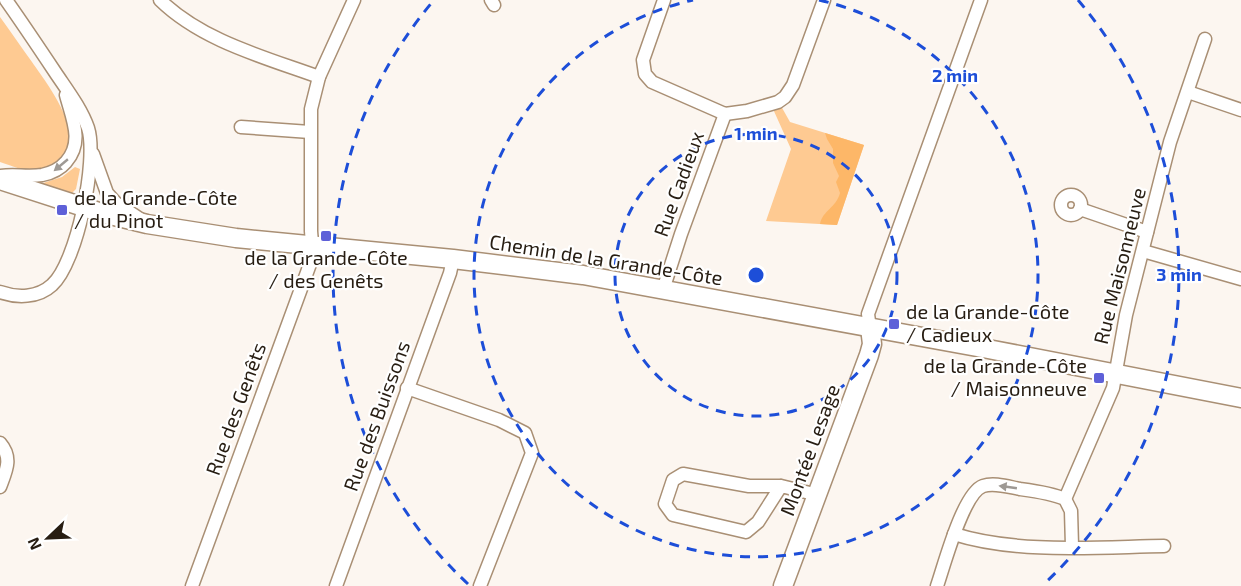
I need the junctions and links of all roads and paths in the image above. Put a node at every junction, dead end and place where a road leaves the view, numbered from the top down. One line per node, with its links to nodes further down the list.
1 (6, 0): 9 (street)
2 (160, 0): 8 (street)
3 (354, 0): 8 (street, Rue des Genêts)
4 (664, 0): 12 (street)
5 (824, 0): 12 (street, Rue Cadieux)
6 (981, 0): 27 (street)
7 (1205, 39): 10 (street, Rue Maisonneuve)
8 (319, 77): 14 (street, Rue des Genêts)
9 (62, 82): 15 (street); 16 (street, one-way to 16)
10 (1188, 92): 11 (street); 20 (street, Rue Maisonneuve)
11 (1241, 110)
12 (725, 114): 25 (street, Rue Cadieux)
13 (241, 127): 14 (street)
14 (310, 132): 21 (street, Rue des Genêts)
15 (91, 150): 17 (street); 19 (street)
16 (0, 178): 17 (main road, Chemin de la Grande-Côte)
17 (83, 207): 19 (main road, Chemin de la Grande-Côte); 26 (street)
18 (1080, 209): 20 (street)
19 (147, 224): 21 (main road, Chemin de la Grande-Côte)
20 (1148, 232): 22 (street, Rue Maisonneuve)
21 (312, 246): 23 (main road, Chemin de la Grande-Côte); 39 (street, Rue des Genêts)
22 (1143, 252): 24 (street); 28 (street, Rue Maisonneuve)
23 (453, 259): 25 (main road, Chemin de la Grande-Côte); 29 (street, Rue des Buissons)
24 (1241, 279)
25 (663, 290): 27 (main road, Chemin de la Grande-Côte)
26 (0, 292)
27 (870, 328): 28 (main road, Chemin de la Grande-Côte); 34 (main road, Montée Lesage)
28 (1115, 374): 30 (main road, Chemin de la Grande-Côte); 35 (street, Rue Maisonneuve)
29 (407, 388): 40 (street, Rue des Buissons); 41 (street)
30 (1241, 399)
31 (0, 443): 33 (street)
32 (782, 486): 32 (street); 34 (street)
33 (0, 487)
34 (818, 495): 42 (main road, Montée Lesage)
35 (1065, 499): 36 (street, one-way to 36); 37 (street)
36 (954, 534): 37 (street); 43 (street)
37 (1072, 546): 38 (street)
38 (1164, 546)
39 (192, 586)
40 (336, 586)
41 (480, 586)
42 (783, 586)
43 (937, 586)

